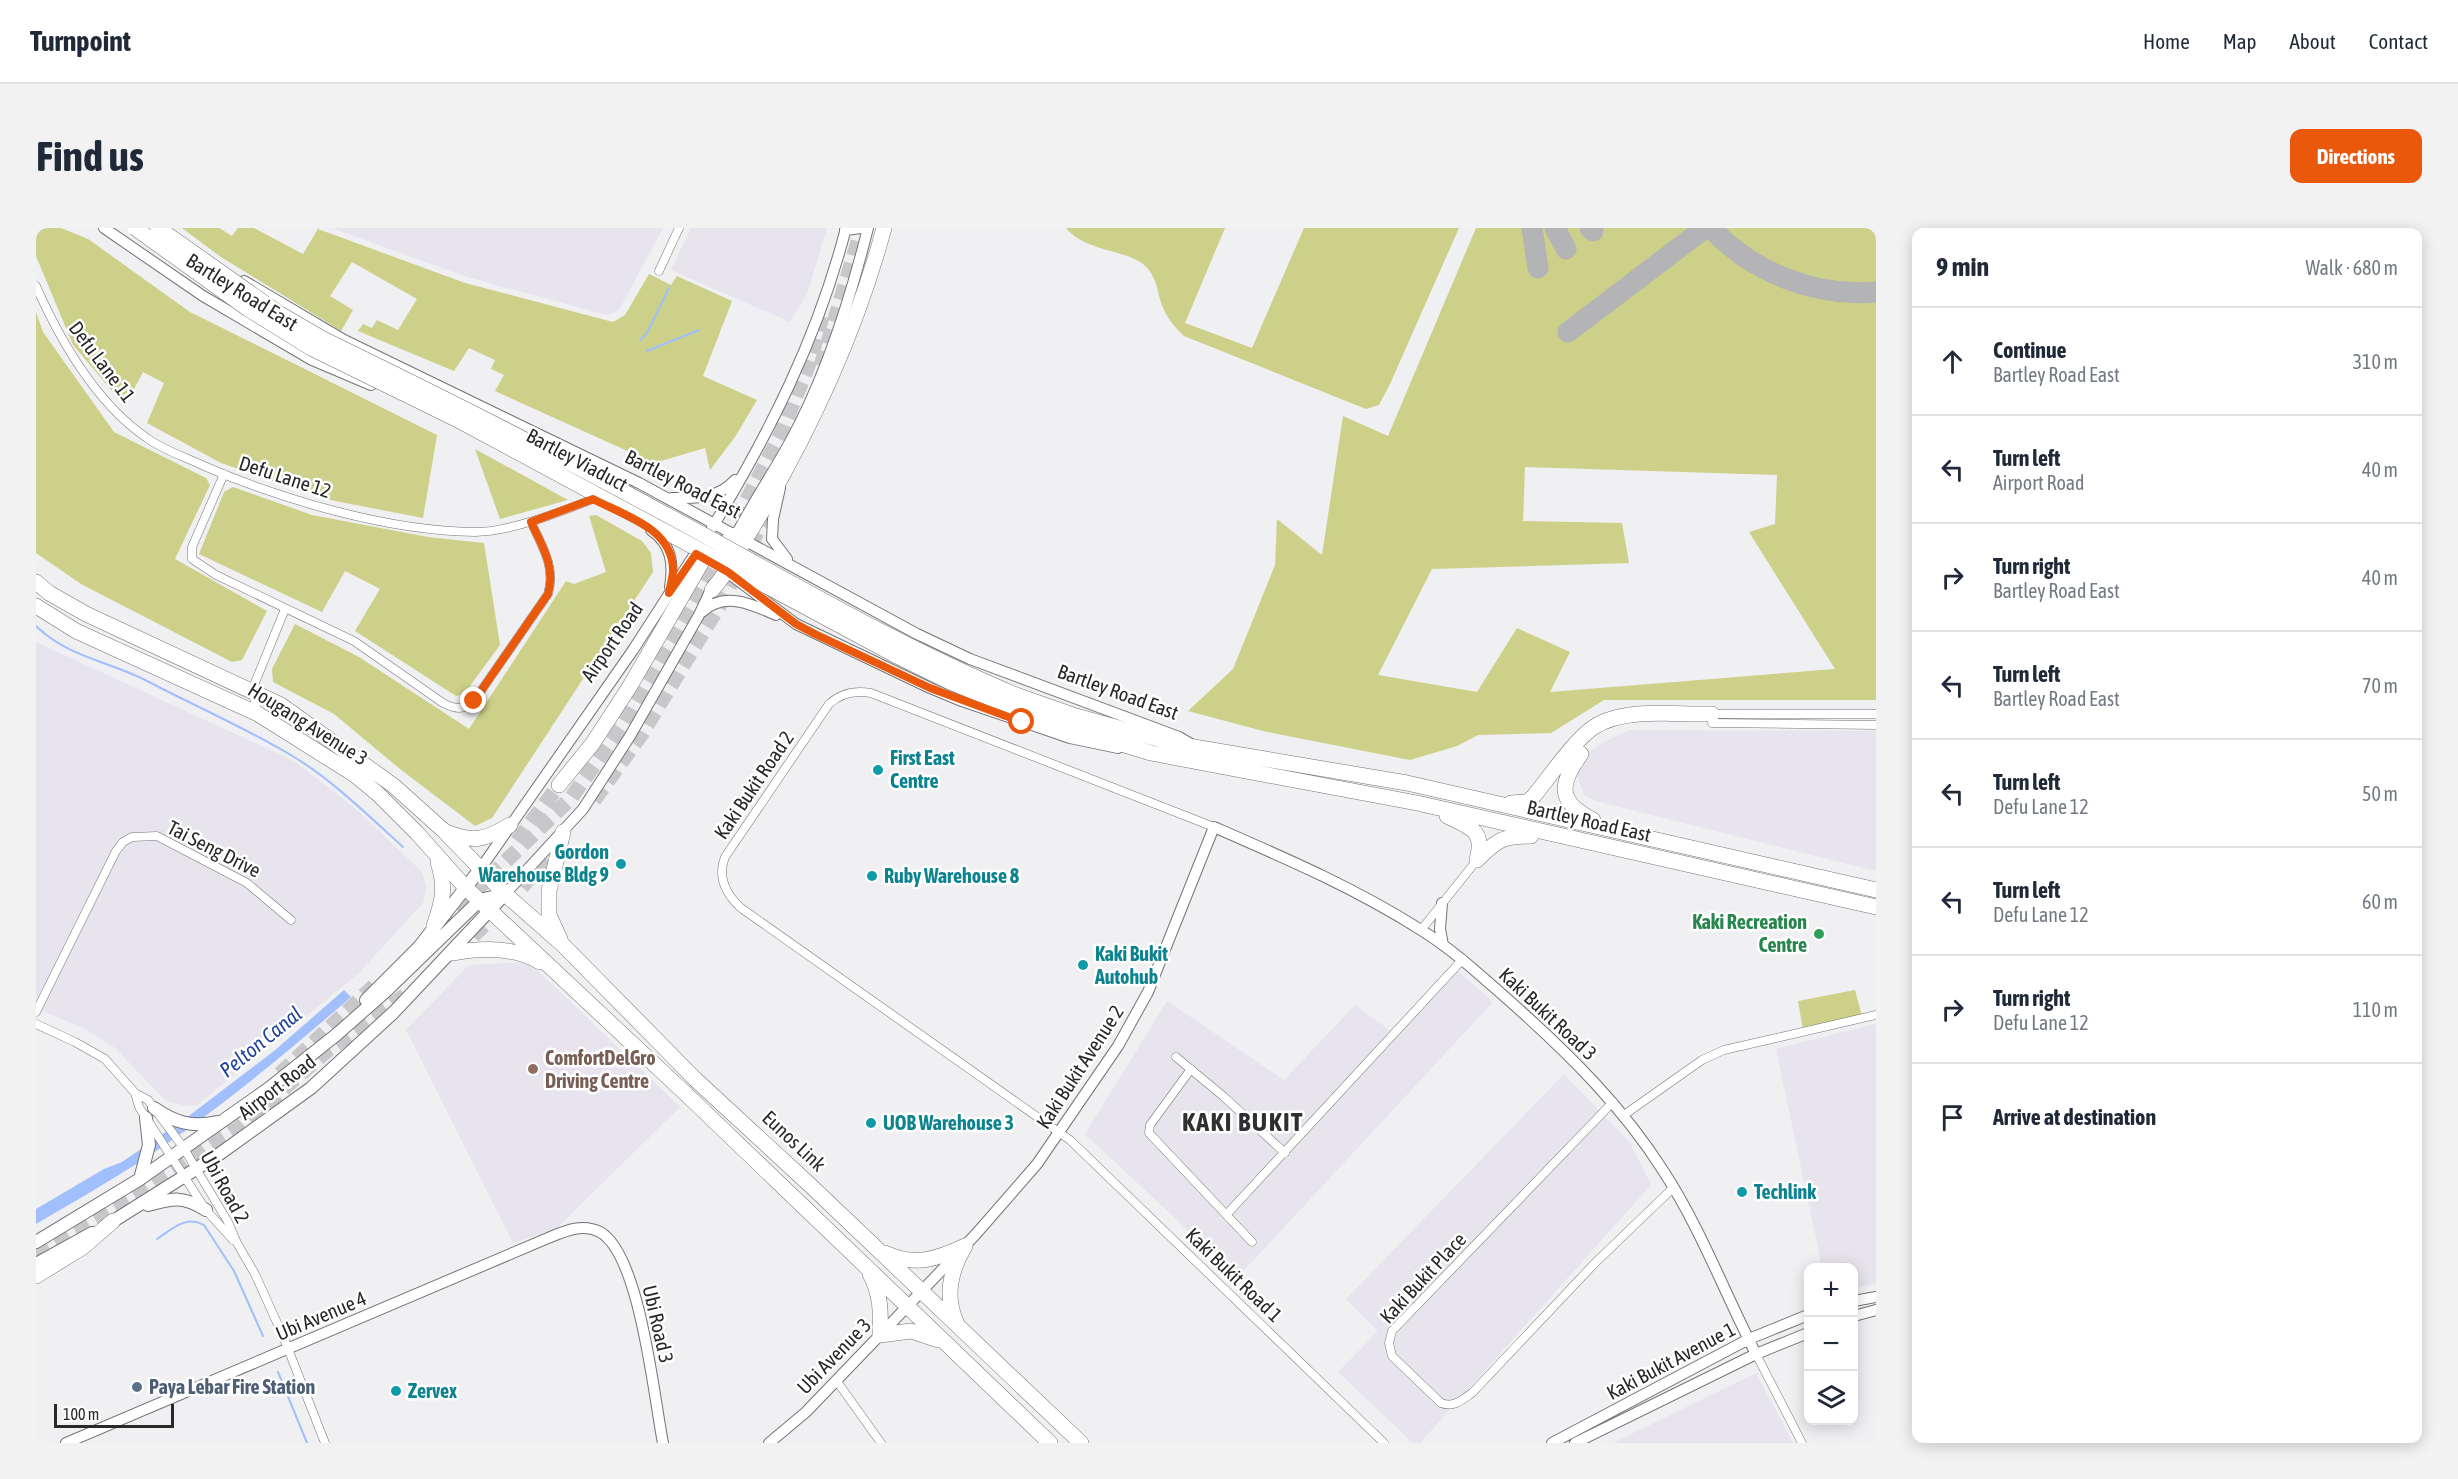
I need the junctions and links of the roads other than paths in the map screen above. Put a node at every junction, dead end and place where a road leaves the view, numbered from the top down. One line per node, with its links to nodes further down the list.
1 (104, 228): 13 (main road, Bartley Road East)
2 (135, 228): 39 (highway, Bartley Viaduct, bridge)
3 (158, 228): 39 (highway, Bartley Viaduct, bridge)
4 (167, 228): 12 (main road, Bartley Road East)
5 (679, 228): 10 (street)
6 (861, 228): 9 (main road)
7 (868, 228): 25 (main road)
8 (884, 228): 18 (highway)
9 (846, 229): 16 (main road, Airport Road)
10 (659, 271)
11 (36, 286): 17 (street, Defu Lane 11)
12 (264, 293): 13 (main road); 14 (main road, Bartley Road East)
13 (244, 320): 15 (main road, Bartley Road East)
14 (485, 408): 15 (main road); 20 (main road, Bartley Road East)
15 (468, 433): 19 (main road, Bartley Road East)
16 (751, 462): 20 (main road); 24 (main road, Airport Road)
17 (224, 474): 23 (street, Defu Lane 12); 33 (street, Defu Lane 12)
18 (782, 478): 25 (highway); 27 (main road)
19 (582, 493): 21 (main road, Bartley Road East); 22 (street)
20 (669, 498): 24 (main road, Bartley Road East)
21 (593, 499): 22 (street, Defu Lane 12); 31 (main road, Bartley Road East)
22 (578, 505): 23 (street, Defu Lane 12)
23 (531, 522): 33 (street, Defu Lane 12)
24 (715, 522): 25 (main road, Bartley Road East); 26 (main road, Airport Road)
25 (741, 537): 26 (highway); 27 (main road, Bartley Road East); 28 (highway)
26 (700, 556): 28 (main road, Bartley Road East); 31 (main road, Airport Road); 46 (highway)
27 (791, 564): 44 (main road, Bartley Road East)
28 (724, 569): 30 (highway); 35 (main road, Bartley Road East)
29 (36, 582): 36 (highway, Hougang Avenue 3)
30 (712, 590): 34 (main road, Airport Road)
31 (669, 593): 49 (main road, Airport Road)
32 (36, 606): 38 (highway, Hougang Avenue 3)
33 (285, 609): 37 (street)
34 (699, 615): 35 (main road); 53 (main road, Airport Road)
35 (796, 624): 45 (main road, Bartley Road East)
36 (228, 679): 37 (highway, Hougang Avenue 3); 38 (highway)
37 (252, 690): 40 (street); 51 (highway, Hougang Avenue 3)
38 (228, 700): 40 (highway, Hougang Avenue 3)
39 (1014, 701): 44 (highway, Bartley Road East); 45 (highway, Bartley Road East)
40 (258, 714): 55 (highway, Hougang Avenue 3)
41 (1876, 714): 42 (street)
42 (1712, 719): 43 (street); 48 (highway); 52 (highway)
43 (1876, 725)
44 (1194, 746): 48 (highway, Bartley Road East)
45 (1151, 753): 47 (highway, Bartley Road East)
46 (559, 785)
47 (1417, 803): 54 (highway, Bartley Road East); 56 (highway)
48 (1500, 804): 52 (highway, Bartley Road East)
49 (510, 825): 51 (highway); 57 (main road, Airport Road)
50 (1214, 827): 66 (main road, Kaki Bukit Road 3); 84 (main road, Kaki Bukit Avenue 2); 84 (street, Kaki Bukit Road 2)
51 (443, 830): 57 (highway, Hougang Avenue 3)
52 (1614, 830): 59 (highway, Bartley Road East)
53 (563, 832): 60 (main road, Airport Road); 67 (highway)
54 (1559, 836): 56 (highway); 63 (highway, Bartley Road East)
55 (437, 857): 58 (highway, Hougang Avenue 3); 65 (highway)
56 (1477, 860): 61 (street)
57 (481, 868): 58 (main road, Airport Road); 60 (highway, Eunos Link)
58 (466, 888): 62 (highway, Hougang Avenue 3); 65 (main road, Airport Road)
59 (1876, 890)
60 (505, 894): 62 (main road, Airport Road); 67 (highway, Eunos Link)
61 (1442, 903): 66 (street); 68 (main road)
62 (485, 905): 69 (main road, Airport Road); 71 (highway, Eunos Link); 75 (main road, Airport Road)
63 (1876, 907)
64 (291, 920): 72 (street, Tai Seng Drive)
65 (434, 926): 75 (main road, Airport Road)
66 (1421, 930): 68 (main road, Kaki Bukit Road 3)
67 (563, 945): 100 (highway, Eunos Link)
68 (1443, 945): 70 (main road, Kaki Bukit Road 3)
69 (452, 953): 71 (highway); 88 (main road, Airport Road)
70 (1463, 960): 79 (main road, Kaki Bukit Road 3); 86 (street)
71 (556, 971): 102 (highway, Eunos Link)
72 (36, 1012)
73 (1876, 1015): 81 (street)
74 (36, 1024): 78 (street)
75 (336, 1035): 83 (main road, Airport Road)
76 (1176, 1057): 77 (street)
77 (1191, 1069): 86 (street); 93 (street)
78 (135, 1093): 80 (street, Ubi Road 2); 82 (street, Ubi Road 2)
79 (1613, 1102): 81 (main road, Kaki Bukit Road 3); 90 (street, Kaki Bukit Place)
80 (154, 1108): 83 (main road); 85 (street, Ubi Road 2)
81 (1624, 1115): 90 (main road, Kaki Bukit Road 3)
82 (146, 1118): 87 (street, Ubi Road 2); 89 (main road)
83 (222, 1121): 85 (main road, Airport Road)
84 (1059, 1132): 99 (main road, Kaki Bukit Avenue 2); 126 (street, Kaki Bukit Road 1)
85 (183, 1147): 87 (main road, Airport Road); 88 (street, Ubi Road 2)
86 (1285, 1153): 93 (street)
87 (172, 1156): 88 (street, Ubi Road 2); 89 (main road, Airport Road)
88 (190, 1173): 91 (main road, Airport Road); 92 (street, Ubi Road 2); 98 (street, Ubi Road 2)
89 (140, 1179): 96 (main road, Airport Road)
90 (1673, 1188): 114 (main road, Kaki Bukit Road 3)
91 (134, 1209): 92 (main road); 94 (main road, Airport Road)
92 (207, 1210): 98 (street, Ubi Road 2)
93 (1227, 1214): 97 (street)
94 (113, 1221): 101 (main road, Airport Road); 103 (highway)
95 (591, 1229): 116 (main road, Ubi Avenue 4); 121 (main road, Ubi Road 3)
96 (36, 1242)
97 (1252, 1242)
98 (237, 1244): 116 (street, Ubi Road 2)
99 (965, 1246): 100 (highway); 104 (main road, Kaki Bukit Avenue 2); 111 (highway)
100 (877, 1249): 104 (highway, Eunos Link)
101 (36, 1264)
102 (864, 1264): 107 (highway, Eunos Link); 112 (highway)
103 (36, 1276)
104 (921, 1291): 107 (main road, Ubi Avenue 3); 111 (highway, Eunos Link)
105 (1876, 1297): 106 (main road)
106 (1858, 1301)
107 (907, 1306): 112 (main road, Ubi Avenue 3); 115 (highway, Eunos Link)
108 (1876, 1310): 109 (main road)
109 (1858, 1315)
110 (1804, 1317): 114 (main road, Kaki Bukit Avenue 1)
111 (958, 1327): 125 (highway, Eunos Link)
112 (880, 1335): 115 (highway); 118 (main road, Ubi Avenue 3)
113 (1804, 1335): 117 (main road, Kaki Bukit Avenue 1)
114 (1749, 1339): 117 (main road, Kaki Bukit Road 3); 127 (main road, Kaki Bukit Avenue 1)
115 (946, 1345): 124 (highway, Eunos Link)
116 (289, 1350): 119 (main road, Ubi Avenue 4); 120 (street, Ubi Road 2)
117 (1756, 1354): 128 (main road, Kaki Bukit Avenue 1); 129 (street)
118 (836, 1380): 122 (main road, Ubi Avenue 3); 123 (street)
119 (66, 1443)
120 (325, 1443)
121 (663, 1443)
122 (769, 1443)
123 (881, 1443)
124 (1050, 1443)
125 (1081, 1443)
126 (1384, 1443)
127 (1552, 1443)
128 (1575, 1443)
129 (1802, 1443)

